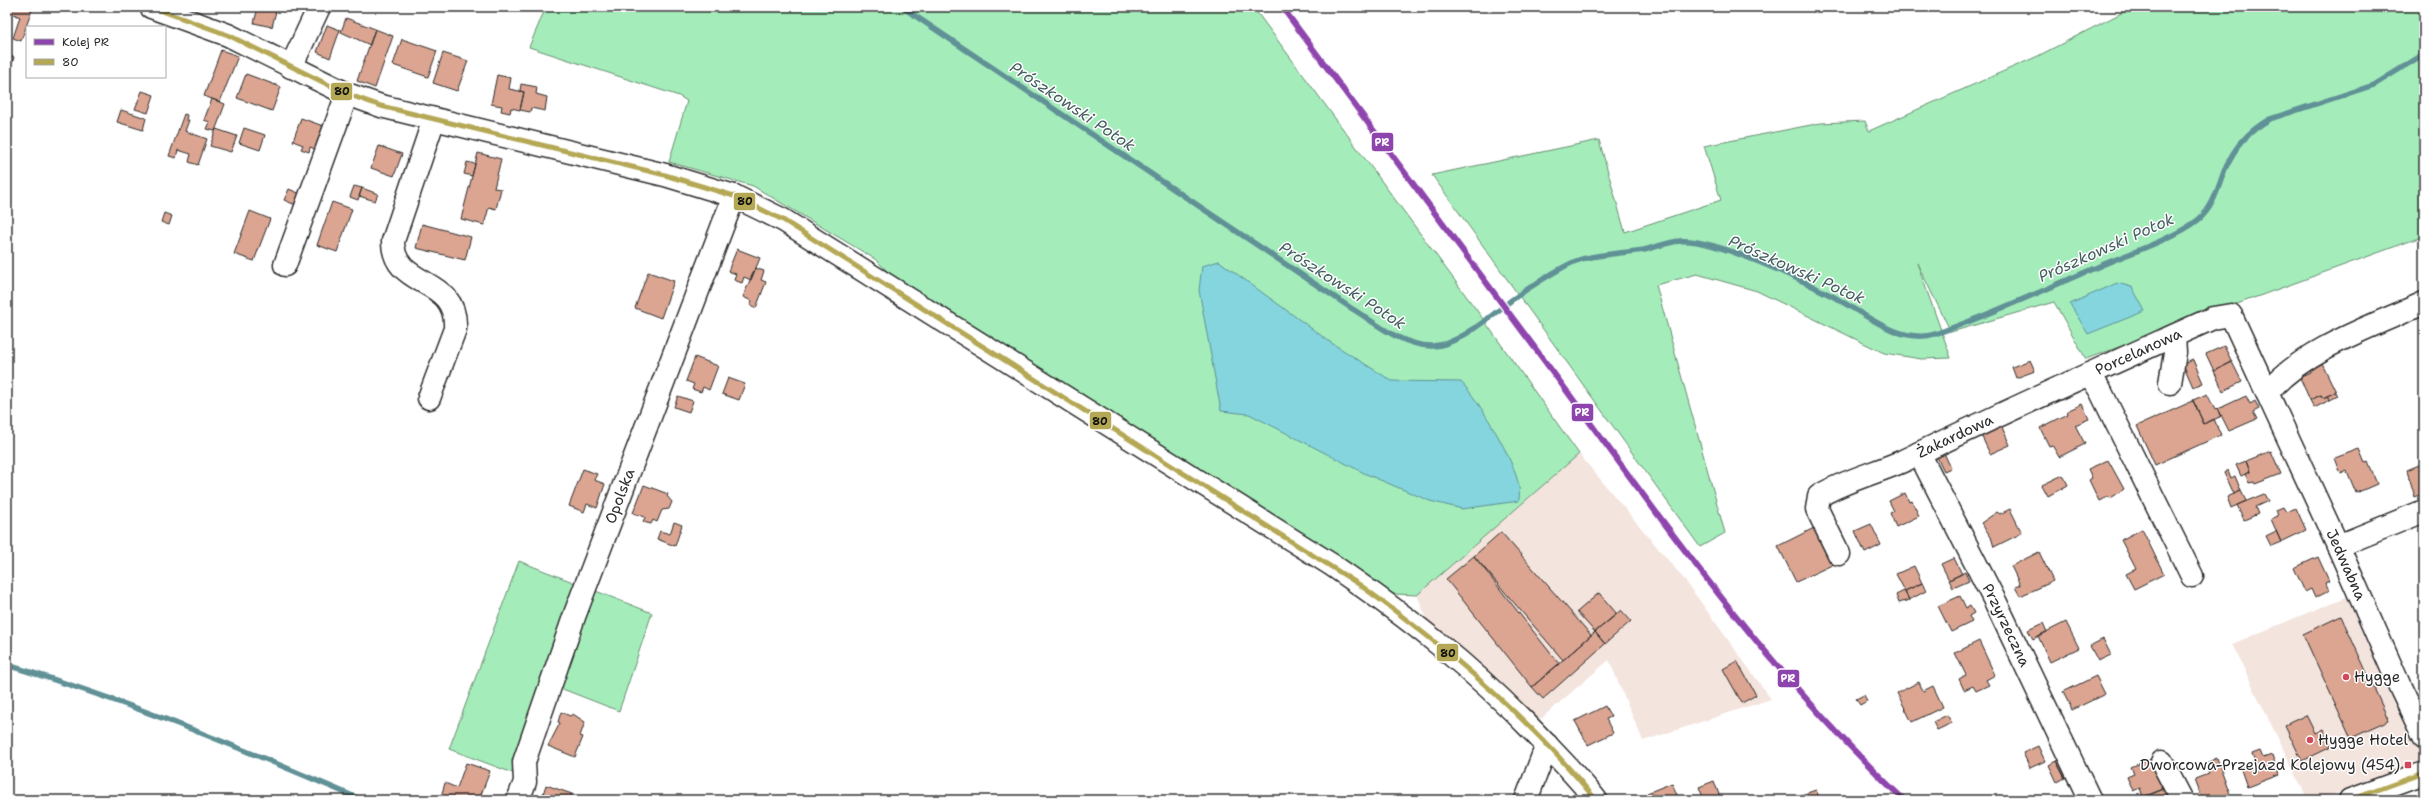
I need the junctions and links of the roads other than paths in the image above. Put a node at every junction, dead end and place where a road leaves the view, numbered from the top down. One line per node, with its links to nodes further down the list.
1 (151, 7): 3 (street)
2 (319, 7): 3 (street)
3 (291, 67): 4 (street)
4 (347, 94): 5 (street); 7 (street)
5 (434, 119): 6 (street); 13 (street)
6 (734, 196): 20 (street); 23 (street, Opolska)
7 (285, 265)
8 (2424, 303): 12 (street)
9 (2174, 336): 10 (street, Porcelanowa); 11 (street); 12 (street, Porcelanowa)
10 (2089, 374): 14 (street, Żakardowa); 18 (street, Porcelanowa)
11 (2170, 383)
12 (2267, 393): 16 (street, Jedwabna)
13 (428, 398)
14 (1919, 453): 17 (street, Żakardowa); 26 (street, Przyrzeczna)
15 (2424, 511): 16 (street)
16 (2338, 546): 19 (street, Jedwabna)
17 (1839, 554)
18 (2192, 576)
19 (2424, 737)
20 (1547, 745): 24 (street); 25 (street)
21 (2162, 762): 27 (street)
22 (2424, 773): 28 (street)
23 (518, 800)
24 (1526, 800)
25 (1596, 800)
26 (2090, 800)
27 (2182, 800)
28 (2350, 800)

